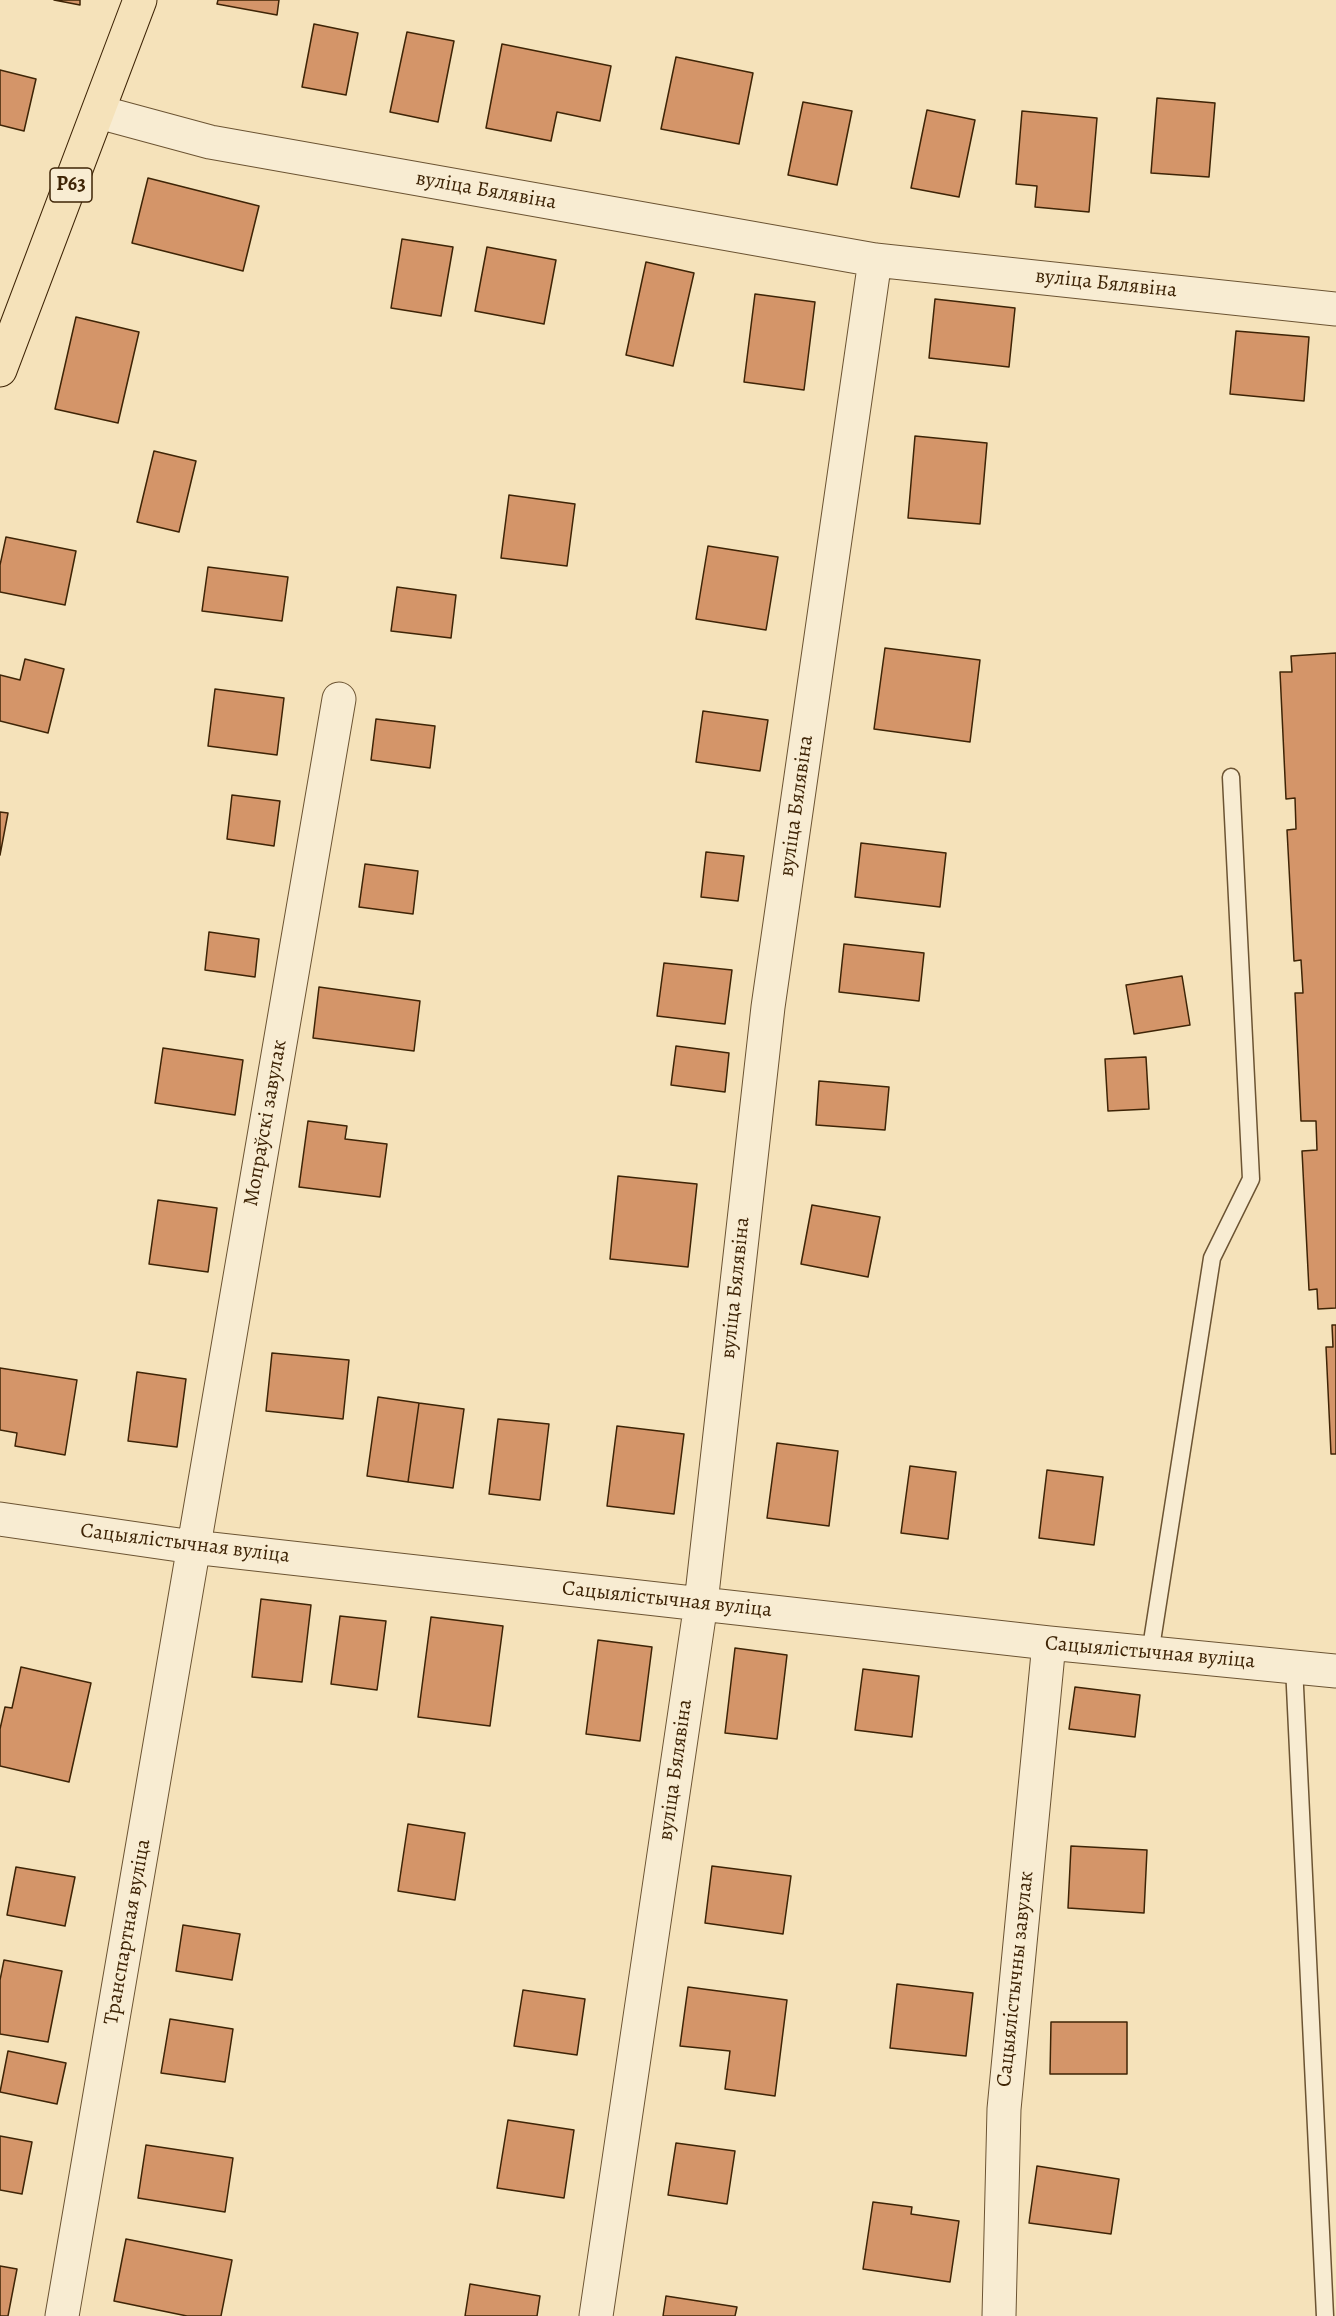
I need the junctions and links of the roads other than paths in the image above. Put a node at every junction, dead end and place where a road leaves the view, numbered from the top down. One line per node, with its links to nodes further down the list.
1 (140, 0): 2 (main road, Р63)
2 (99, 112): 3 (street, вуліца Бялявіна); 5 (main road, Р63)
3 (875, 260): 4 (street, вуліца Бялявіна); 10 (street, вуліца Бялявіна)
4 (1336, 309)
5 (0, 370)
6 (339, 699): 9 (street, Мопраўскі завулак)
7 (1231, 777): 12 (lane)
8 (0, 1518): 9 (street, Сацыялістычная вуліца)
9 (193, 1547): 10 (street, Сацыялістычная вуліца); 15 (street, Транспартная вуліца)
10 (701, 1603): 11 (street, Сацыялістычная вуліца); 16 (street, вуліца Бялявіна)
11 (1049, 1643): 12 (street, Сацыялістычная вуліца); 17 (street, Сацыялістычны завулак)
12 (1150, 1654): 13 (street, Сацыялістычная вуліца)
13 (1294, 1666): 14 (street, Сацыялістычная вуліца); 18 (lane)
14 (1336, 1671)
15 (62, 2316)
16 (596, 2316)
17 (999, 2316)
18 (1325, 2316)

